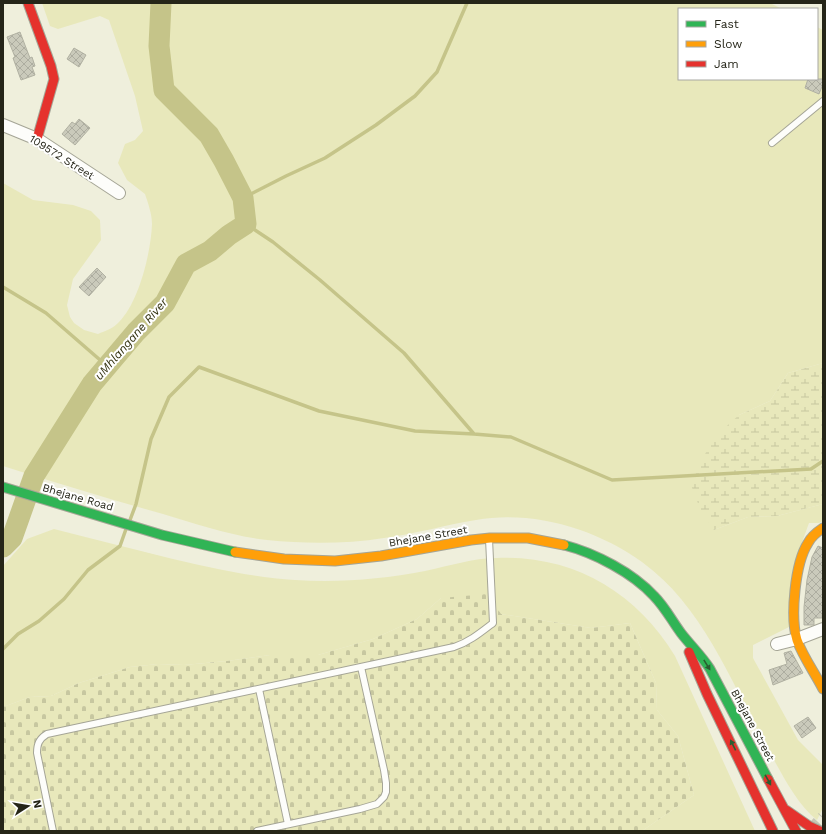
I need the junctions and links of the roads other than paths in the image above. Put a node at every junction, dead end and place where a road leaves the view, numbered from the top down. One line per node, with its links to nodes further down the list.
1 (28, 3): 4 (street)
2 (823, 101): 5 (lane)
3 (3, 125): 4 (street, 109572 Street)
4 (38, 139): 6 (street, 109572 Street)
5 (772, 143)
6 (120, 193)
7 (6, 488): 9 (street, Bhejane Road)
8 (823, 528): 13 (street)
9 (147, 530): 10 (street, Bhejane Street)
10 (489, 538): 12 (street, Bhejane Street); 15 (lane)
11 (823, 629): 13 (street)
12 (682, 635): 18 (street, Bhejane Street, one-way to 18); 22 (street, Bhejane Street, one-way to 12)
13 (797, 639): 14 (street); 17 (street)
14 (777, 644)
15 (361, 667): 16 (lane); 19 (lane)
16 (259, 689): 19 (lane); 20 (lane)
17 (823, 689)
18 (785, 809): 23 (street, Bhejane Street); 24 (street)
19 (288, 824): 21 (lane)
20 (53, 831)
21 (257, 831)
22 (773, 831)
23 (796, 831)
24 (820, 831)

